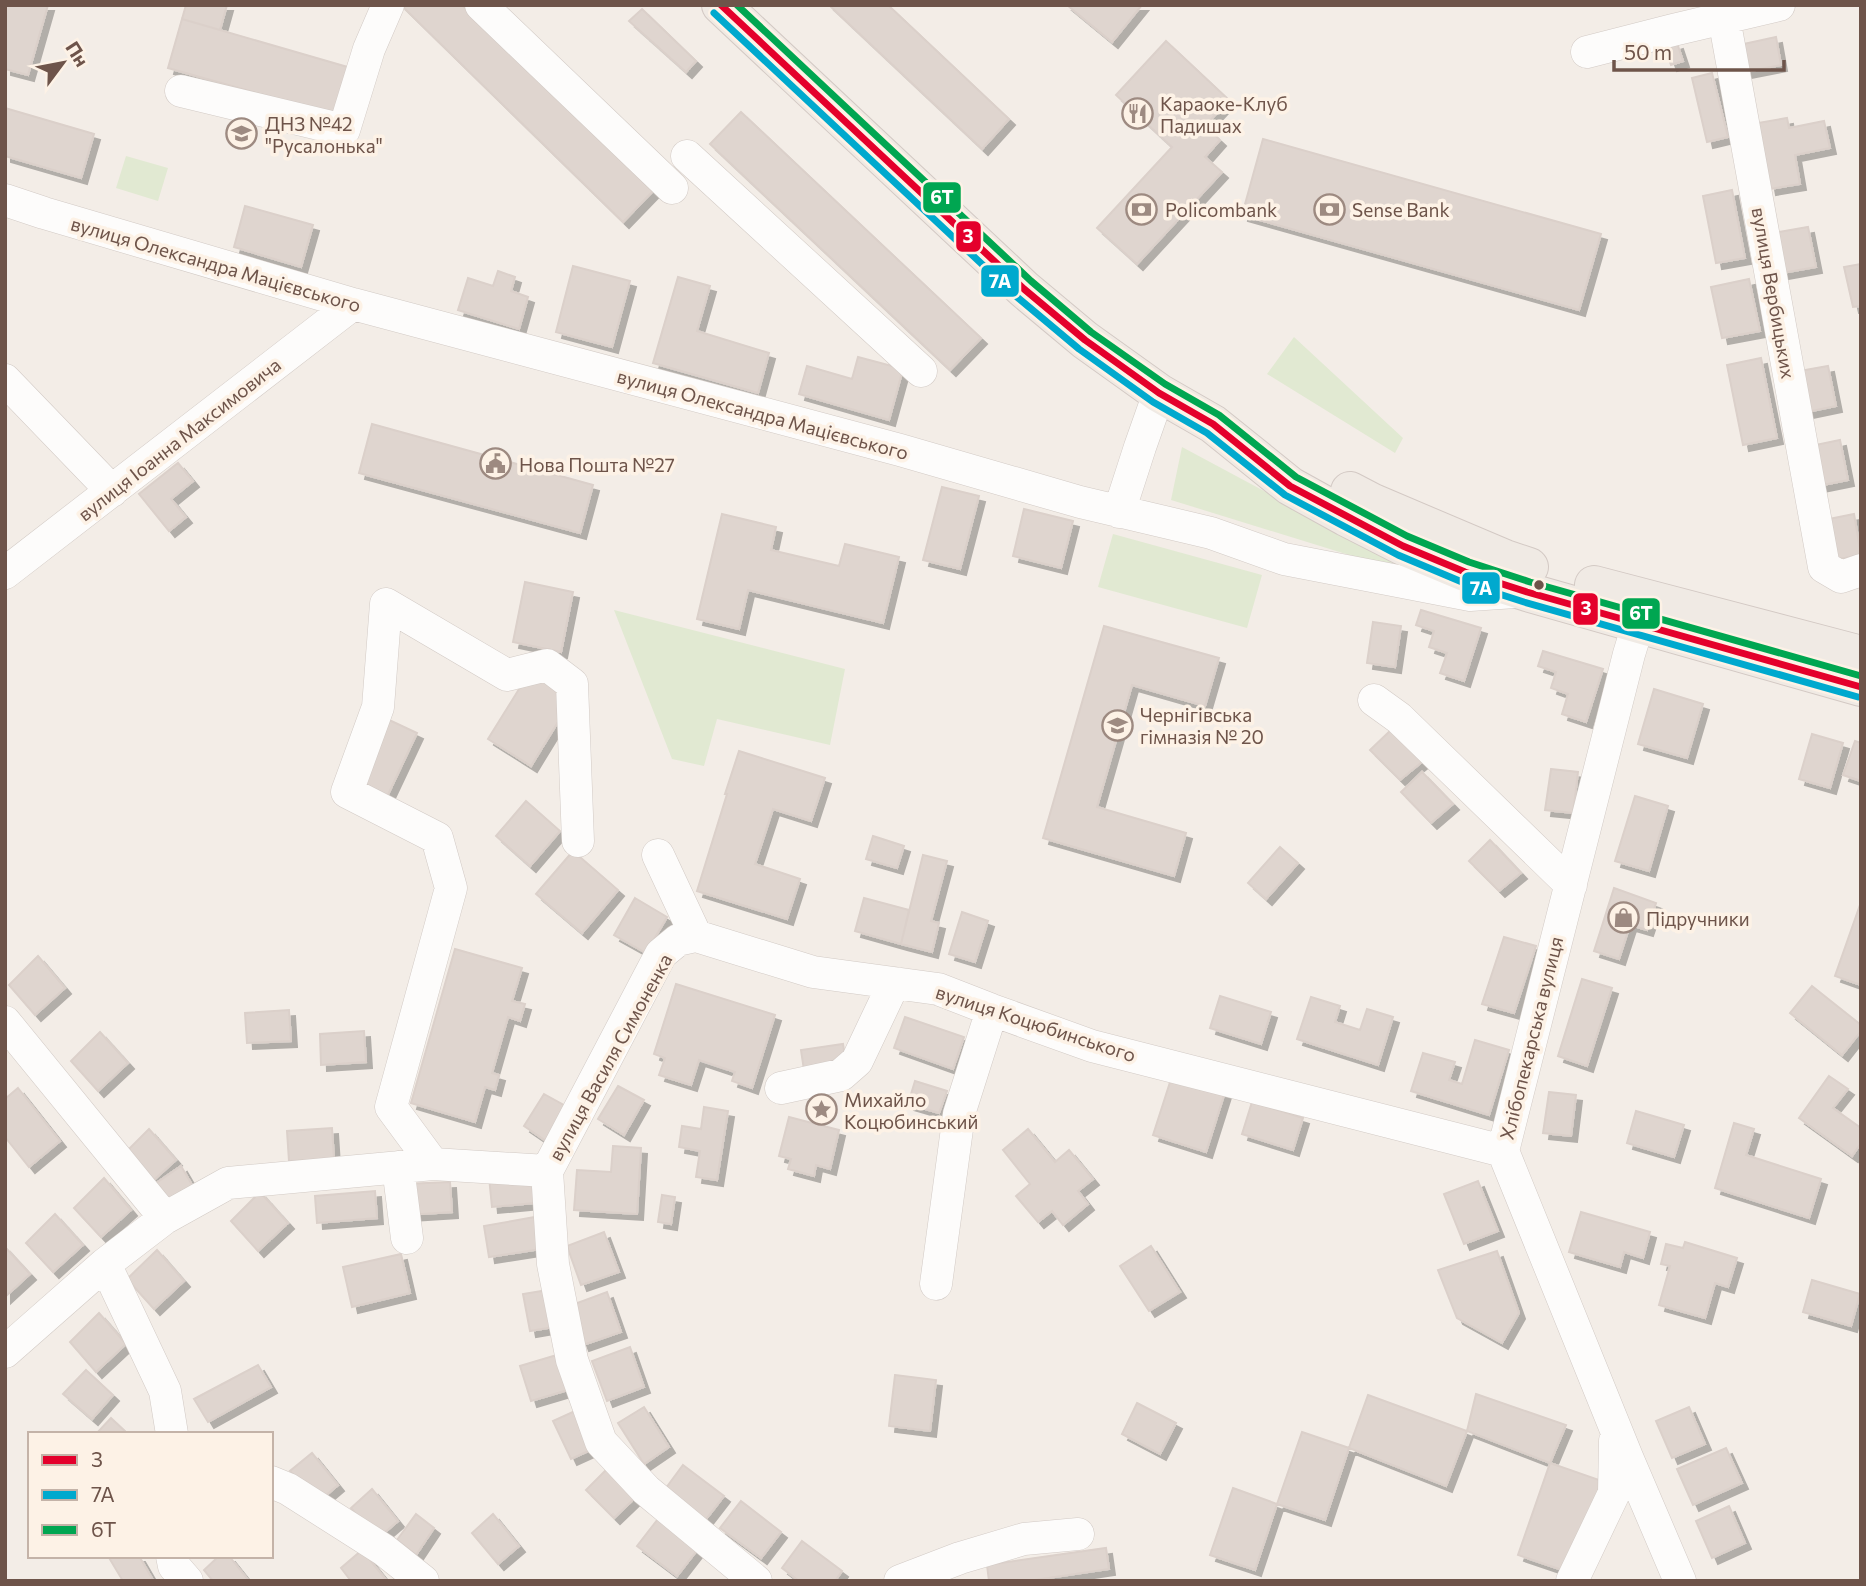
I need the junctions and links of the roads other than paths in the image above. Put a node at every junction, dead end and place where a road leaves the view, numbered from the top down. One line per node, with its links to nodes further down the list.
1 (388, 5): 7 (street)
2 (481, 5): 9 (street)
3 (721, 5): 14 (main road)
4 (1779, 5): 5 (street)
5 (1722, 12): 6 (street); 18 (street, вулиця Вербицьких)
6 (1587, 52)
7 (181, 91)
8 (687, 156): 12 (street)
9 (672, 188)
10 (5, 200): 11 (street, вулиця Олександра Мацієвського)
11 (353, 304): 16 (street, вулиця Іоанна Максимовича); 17 (street, вулиця Олександра Мацієвського)
12 (921, 372)
13 (5, 380): 16 (street)
14 (1159, 393): 15 (main road); 17 (street)
15 (1213, 424): 20 (main road); 21 (main road)
16 (112, 491): 19 (street, вулиця Іоанна Максимовича)
17 (1119, 512): 20 (street, вулиця Олександра Мацієвського)
18 (1861, 570)
19 (5, 573)
20 (1527, 592): 21 (main road)
21 (1642, 611): 22 (main road); 23 (main road); 27 (street, Хлібопекарська вулиця)
22 (1861, 655)
23 (1861, 687)
24 (1374, 700): 27 (street)
25 (578, 841): 35 (street)
26 (658, 855): 28 (street)
27 (1571, 885): 34 (street, Хлібопекарська вулиця)
28 (696, 936): 29 (street, вулиця Коцюбинського); 37 (street, вулиця Василя Симоненка)
29 (894, 983): 30 (street, вулиця Коцюбинського); 33 (street)
30 (992, 1010): 34 (street, вулиця Коцюбинського); 41 (street)
31 (5, 1022): 32 (street)
32 (16, 1057): 38 (street)
33 (781, 1088)
34 (1503, 1150): 43 (street, Хлібопекарська вулиця)
35 (433, 1164): 36 (street); 37 (street)
36 (398, 1167): 38 (street); 39 (street)
37 (547, 1171): 50 (street, вулиця Василя Симоненка)
38 (165, 1218): 40 (street)
39 (407, 1238)
40 (105, 1264): 42 (street); 44 (street)
41 (936, 1284)
42 (5, 1352)
43 (1616, 1425): 52 (street); 53 (street, Хлібопекарська вулиця)
44 (172, 1432)
45 (273, 1483): 49 (street)
46 (1078, 1534): 51 (street)
47 (172, 1558): 48 (street)
48 (187, 1581)
49 (423, 1581)
50 (756, 1581)
51 (900, 1581)
52 (1572, 1581)
53 (1680, 1581)

